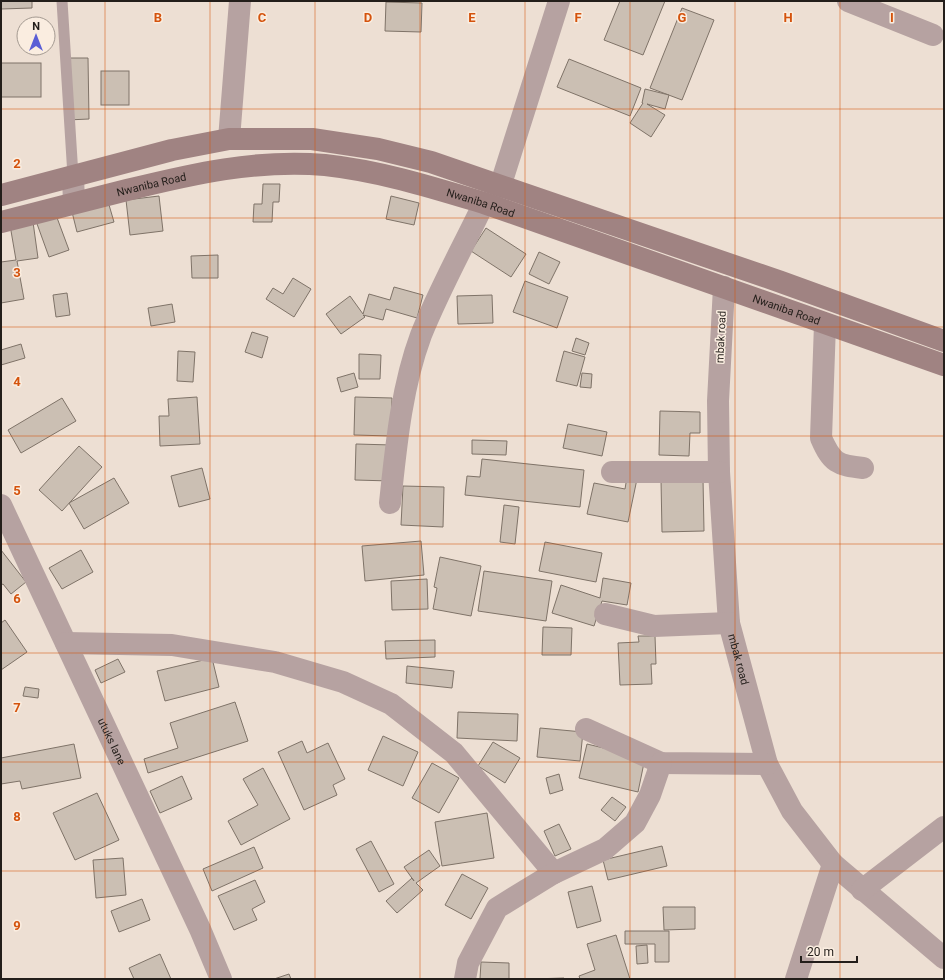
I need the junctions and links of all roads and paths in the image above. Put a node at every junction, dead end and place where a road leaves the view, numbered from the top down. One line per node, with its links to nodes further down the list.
1 (62, 1): 7 (lane)
2 (240, 1): 6 (street)
3 (559, 1): 8 (street)
4 (848, 1): 5 (street)
5 (933, 35)
6 (229, 139): 7 (main road); 8 (main road)
7 (73, 176): 9 (main road); 10 (street)
8 (500, 187): 15 (main road)
9 (1, 195)
10 (74, 203): 11 (main road, Nwaniba Road); 12 (main road, Nwaniba Road)
11 (484, 203): 13 (main road, Nwaniba Road); 20 (street)
12 (1, 222)
13 (724, 287): 14 (main road, Nwaniba Road); 19 (street, mbak road)
14 (825, 324): 16 (main road, Nwaniba Road); 17 (street)
15 (944, 341)
16 (944, 365)
17 (862, 468)
18 (612, 472): 19 (street)
19 (719, 472): 23 (street, mbak road)
20 (390, 503)
21 (1, 505): 24 (street, utuks lane)
22 (605, 614): 23 (street)
23 (729, 623): 27 (street, mbak road)
24 (66, 643): 30 (street); 33 (street, utuks lane)
25 (586, 729): 26 (street)
26 (661, 763): 27 (street); 30 (street)
27 (767, 764): 29 (street, mbak road)
28 (944, 827): 31 (street)
29 (833, 864): 31 (street, mbak road); 35 (street)
30 (554, 873): 34 (street)
31 (862, 890): 32 (street, mbak road)
32 (944, 958)
33 (221, 979)
34 (465, 979)
35 (796, 979)

